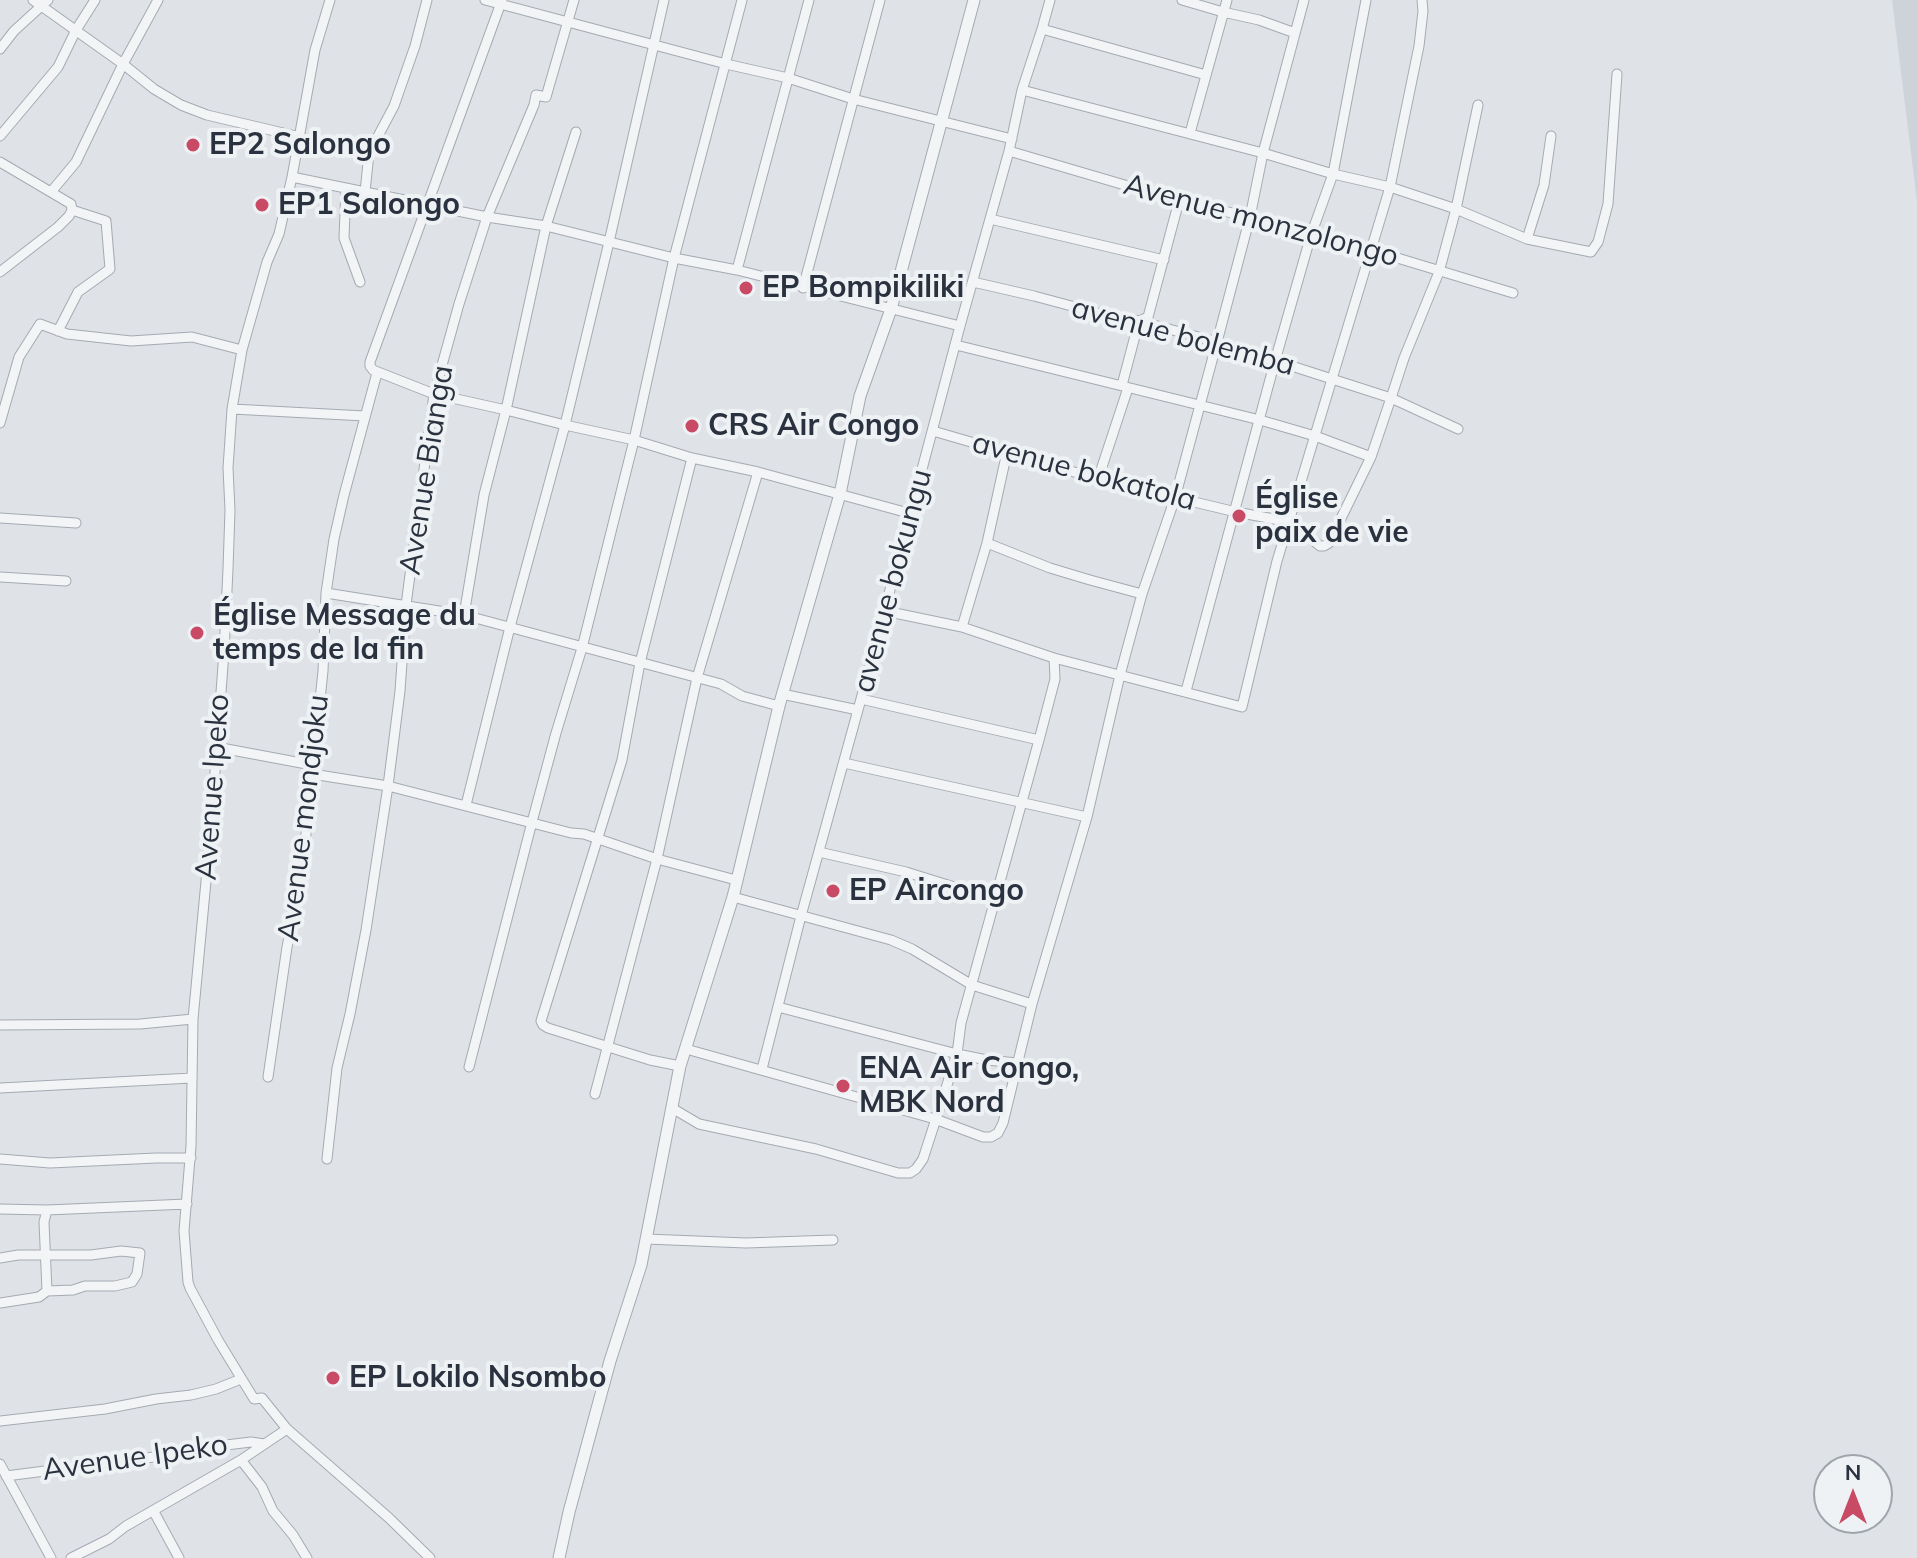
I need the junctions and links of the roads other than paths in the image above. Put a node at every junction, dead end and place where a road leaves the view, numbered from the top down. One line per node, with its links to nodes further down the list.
1 (95, 0): 23 (street)
2 (158, 0): 27 (street)
3 (330, 0): 40 (street, Avenue Ipeko)
4 (427, 0): 50 (street)
5 (485, 0): 19 (street)
6 (574, 0): 21 (street, Avenue Bianga)
7 (664, 0): 25 (street)
8 (742, 0): 28 (street)
9 (809, 0): 31 (street)
10 (880, 0): 33 (street)
11 (974, 0): 35 (street)
12 (1050, 0): 22 (street, avenue bokungu)
13 (1182, 0): 20 (street)
14 (1227, 0): 20 (street)
15 (1304, 0): 24 (street)
16 (1366, 0): 45 (street)
17 (1422, 0): 47 (street)
18 (41, 2): 23 (street); 26 (street)
19 (501, 3): 21 (street); 52 (street)
20 (1223, 12): 24 (street); 30 (street)
21 (567, 22): 25 (street); 55 (street, Avenue Bianga)
22 (1042, 29): 30 (street); 32 (street, avenue bokungu)
23 (76, 30): 27 (street); 38 (street)
24 (1295, 33): 43 (street)
25 (655, 44): 28 (street); 61 (street)
26 (0, 49)
27 (123, 64): 40 (street); 49 (street)
28 (726, 64): 31 (street); 63 (street)
29 (1617, 74): 60 (street)
30 (1206, 75): 37 (street)
31 (788, 78): 33 (street); 65 (street)
32 (1022, 90): 37 (street); 41 (street, avenue bokungu)
33 (853, 99): 35 (street); 70 (street)
34 (1478, 105): 53 (street, avenue bokatola)
35 (943, 122): 41 (street); 72 (street)
36 (576, 132): 58 (street)
37 (1190, 133): 43 (street)
38 (0, 136)
39 (1551, 136): 60 (street)
40 (300, 137): 46 (street, Avenue Ipeko)
41 (1012, 139): 42 (street, avenue bokungu)
42 (1009, 151): 51 (street, Avenue monzolongo); 57 (street, avenue bokungu)
43 (1263, 153): 45 (street); 56 (street)
44 (0, 162): 49 (street)
45 (1333, 174): 47 (street); 59 (street)
46 (292, 177): 48 (street); 78 (street, Avenue Ipeko)
47 (1390, 187): 53 (street); 62 (street)
48 (346, 188): 50 (street); 68 (street)
49 (51, 192): 54 (street)
50 (365, 192): 52 (street)
51 (1179, 201): 56 (street, Avenue monzolongo); 64 (street)
52 (428, 205): 55 (street); 80 (street, Avenue mondjoku)
53 (1456, 209): 60 (street); 67 (street, avenue bokatola)
54 (72, 210): 66 (street); 75 (street)
55 (487, 217): 58 (street); 83 (street, Avenue Bianga)
56 (1250, 217): 59 (street, Avenue monzolongo); 76 (street)
57 (990, 219): 64 (street); 69 (street, avenue bokungu)
58 (546, 226): 61 (street); 87 (street)
59 (1311, 235): 62 (street, Avenue monzolongo); 79 (street)
60 (1527, 239)
61 (609, 242): 63 (street); 91 (street)
62 (1371, 250): 67 (street, Avenue monzolongo); 81 (street)
63 (674, 258): 65 (street); 95 (street)
64 (1164, 260): 73 (street)
65 (737, 270): 70 (street)
66 (0, 272)
67 (1439, 272): 71 (street, Avenue monzolongo); 84 (street, avenue bokatola)
68 (360, 282)
69 (973, 282): 73 (street, avenue bolemba); 74 (street, avenue bokungu)
70 (803, 288): 72 (street)
71 (1513, 293)
72 (891, 309): 74 (street); 101 (street)
73 (1139, 321): 76 (street, avenue bolemba); 82 (street)
74 (960, 326): 77 (street, avenue bokungu)
75 (58, 331): 78 (street); 90 (street)
76 (1217, 342): 79 (street, avenue bolemba); 85 (street)
77 (956, 345): 82 (street); 93 (street, avenue bokungu)
78 (242, 350): 86 (street, Avenue Ipeko)
79 (1275, 361): 81 (street, avenue bolemba); 89 (street)
80 (377, 373): 83 (street); 88 (street, Avenue mondjoku)
81 (1332, 378): 84 (street, avenue bolemba); 94 (street)
82 (1125, 386): 85 (street); 100 (street)
83 (434, 394): 87 (street); 113 (street, Avenue Bianga)
84 (1391, 398): 92 (street); 97 (street, avenue bokatola)
85 (1200, 404): 89 (street); 102 (street)
86 (232, 409): 88 (street); 129 (street, Avenue Ipeko)
87 (506, 410): 91 (street); 115 (street)
88 (365, 416): 111 (street, Avenue mondjoku)
89 (1260, 420): 94 (street); 103 (street)
90 (0, 423)
91 (565, 425): 95 (street); 116 (street)
92 (1458, 429)
93 (933, 431): 96 (street, avenue bokatola); 104 (street, avenue bokungu)
94 (1315, 436): 97 (street); 106 (street)
95 (634, 440): 98 (street); 118 (street)
96 (1007, 452): 100 (street, avenue bokatola); 108 (street)
97 (1371, 457): 106 (street, avenue bokatola)
98 (692, 458): 99 (street); 120 (street)
99 (758, 472): 101 (street); 122 (street)
100 (1098, 479): 102 (street, avenue bokatola)
101 (840, 494): 104 (street); 124 (street)
102 (1175, 498): 103 (street, avenue bokatola); 112 (street)
103 (1236, 512): 106 (street, avenue bokatola); 123 (street)
104 (912, 514): 114 (street, avenue bokungu)
105 (0, 518): 107 (street)
106 (1290, 522): 123 (street)
107 (76, 523)
108 (987, 543): 112 (street); 117 (street)
109 (0, 577): 110 (street)
110 (66, 581)
111 (326, 593): 113 (street); 131 (street, Avenue mondjoku)
112 (1142, 594): 121 (street)
113 (406, 605): 115 (street); 132 (street, Avenue Bianga)
114 (885, 611): 117 (street); 125 (street, avenue bokungu)
115 (464, 615): 116 (street)
116 (510, 627): 118 (street); 134 (street)
117 (962, 627): 119 (street)
118 (582, 648): 120 (street); 136 (street)
119 (1054, 658): 121 (street); 128 (street)
120 (640, 663): 122 (street); 137 (street)
121 (1120, 675): 123 (street); 135 (street)
122 (697, 678): 126 (street); 139 (street)
123 (1186, 691)
124 (782, 694): 126 (street); 127 (street)
125 (861, 699): 127 (street, avenue bokungu); 128 (street)
126 (779, 706): 140 (street)
127 (858, 710): 130 (street, avenue bokungu)
128 (1039, 740): 133 (street)
129 (216, 747): 131 (street); 147 (street, Avenue Ipeko)
130 (844, 763): 133 (street); 138 (street, avenue bokungu)
131 (312, 769): 132 (street); 156 (street, Avenue mondjoku)
132 (388, 786): 134 (street); 164 (street, Avenue Bianga)
133 (1021, 804): 135 (street); 142 (street)
134 (466, 805): 136 (street)
135 (1087, 817): 145 (street)
136 (532, 822): 137 (street); 154 (street)
137 (596, 840): 139 (street); 149 (street)
138 (819, 852): 142 (street); 143 (street, avenue bokungu)
139 (657, 859): 140 (street); 149 (street)
140 (736, 880): 141 (street)
141 (733, 897): 143 (street); 150 (street)
142 (996, 900): 144 (street)
143 (801, 916): 144 (street); 146 (street, avenue bokungu)
144 (972, 985): 145 (street); 151 (street)
145 (1032, 1004): 152 (street)
146 (778, 1007): 151 (street); 155 (street, avenue bokungu)
147 (193, 1019): 148 (street); 157 (street, Avenue Ipeko)
148 (0, 1025)
149 (607, 1046): 153 (street); 159 (street)
150 (686, 1049): 153 (street); 155 (street)
151 (957, 1054): 152 (street); 161 (street)
152 (1017, 1063): 161 (street)
153 (680, 1066): 160 (street)
154 (469, 1067)
155 (762, 1069): 161 (street)
156 (268, 1077)
157 (192, 1078): 158 (street); 162 (street, Avenue Ipeko)
158 (0, 1088)
159 (595, 1094)
160 (672, 1108): 161 (street); 168 (street)
161 (935, 1119)
162 (191, 1158): 163 (street); 165 (street, Avenue Ipeko)
163 (0, 1159)
164 (327, 1159)
165 (187, 1204): 167 (street); 174 (street, Avenue Ipeko)
166 (0, 1209): 167 (street)
167 (47, 1210): 170 (street)
168 (646, 1239): 169 (street); 187 (street)
169 (833, 1240)
170 (46, 1255): 171 (street); 172 (street); 172 (street)
171 (0, 1258)
172 (47, 1291): 173 (street)
173 (0, 1303)
174 (241, 1379): 175 (street, Avenue Ipeko); 176 (street, Avenue Ipeko)
175 (0, 1421)
176 (287, 1429): 177 (street, Avenue Ipeko); 186 (street, Avenue Ipeko)
177 (264, 1444): 178 (street, Avenue Ipeko); 180 (street, Avenue Ipeko)
178 (241, 1460): 181 (street, Avenue Ipeko); 185 (street, Avenue Ipeko)
179 (0, 1464): 180 (street)
180 (6, 1476): 182 (street)
181 (154, 1512): 183 (street, Avenue Ipeko); 184 (street, Avenue Ipeko)
182 (51, 1558)
183 (71, 1558)
184 (179, 1558)
185 (307, 1558)
186 (430, 1558)
187 (559, 1558)

